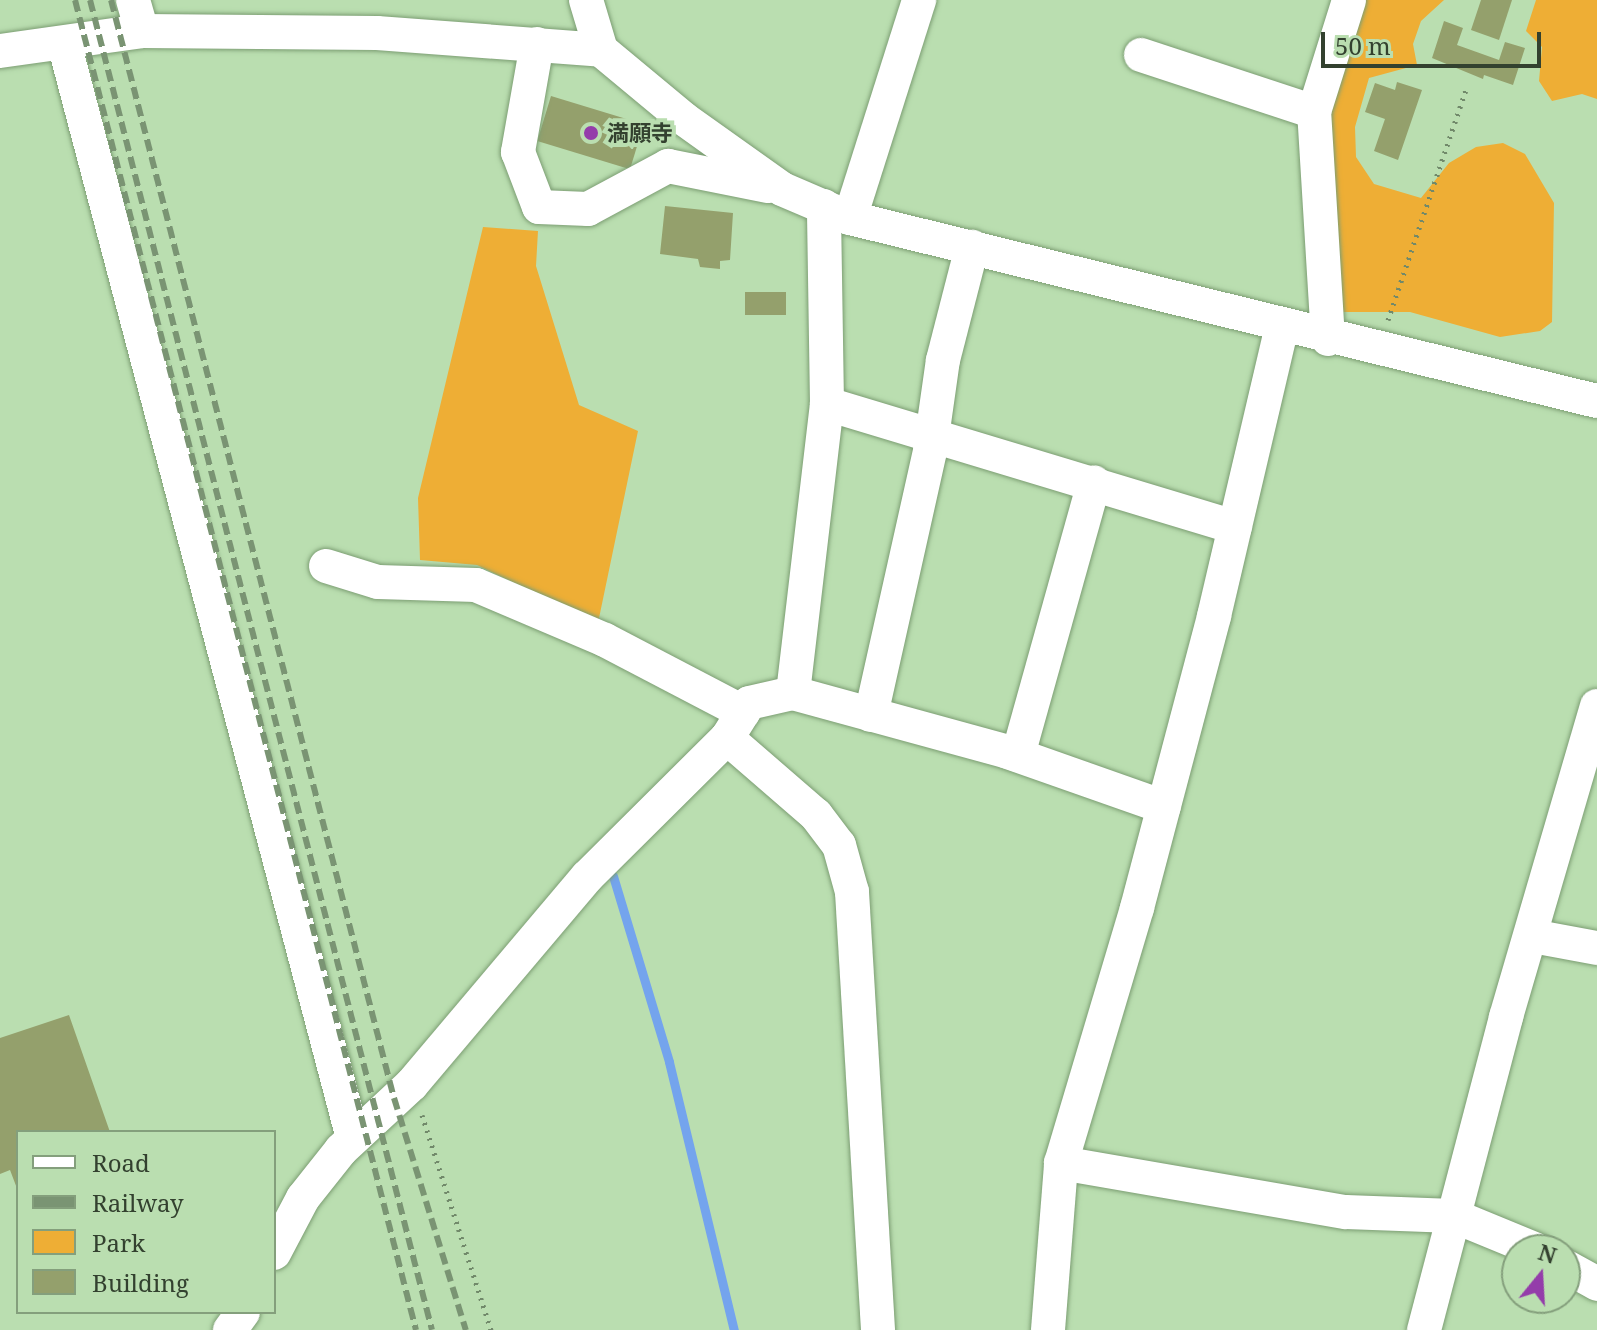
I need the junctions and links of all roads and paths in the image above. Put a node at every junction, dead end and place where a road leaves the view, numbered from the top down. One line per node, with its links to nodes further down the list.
1 (586, 0): 7 (street)
2 (919, 0): 13 (street)
3 (1349, 0): 11 (street)
4 (138, 15): 5 (street); 6 (street)
5 (64, 43): 8 (street); 33 (street)
6 (537, 44): 7 (street); 12 (street)
7 (601, 50): 12 (street)
8 (0, 51)
9 (1141, 55): 11 (street)
10 (1466, 90): 17 (path)
11 (1314, 112): 16 (street)
12 (782, 189): 13 (street)
13 (837, 212): 14 (street); 19 (street)
14 (972, 247): 15 (street); 20 (street)
15 (1282, 327): 16 (street); 22 (street)
16 (1328, 339): 17 (street)
17 (1378, 350): 18 (street)
18 (1597, 401)
19 (827, 404): 20 (street); 24 (street)
20 (932, 436): 21 (street); 26 (street)
21 (1094, 482): 22 (street); 28 (street)
22 (1235, 527): 29 (street)
23 (326, 566): 27 (street)
24 (793, 693): 26 (street); 27 (street)
25 (1597, 706): 30 (street)
26 (871, 715): 28 (street)
27 (735, 725): 32 (street); 39 (street)
28 (1018, 755): 29 (street)
29 (1164, 807): 34 (street)
30 (1532, 936): 31 (street); 35 (street)
31 (1597, 948)
32 (412, 1084): 33 (street); 38 (path)
33 (353, 1138): 37 (street)
34 (1061, 1163): 35 (street); 40 (street)
35 (1454, 1216): 36 (street); 41 (street)
36 (1501, 1235)
37 (276, 1249)
38 (491, 1330)
39 (878, 1330)
40 (1048, 1330)
41 (1424, 1330)

